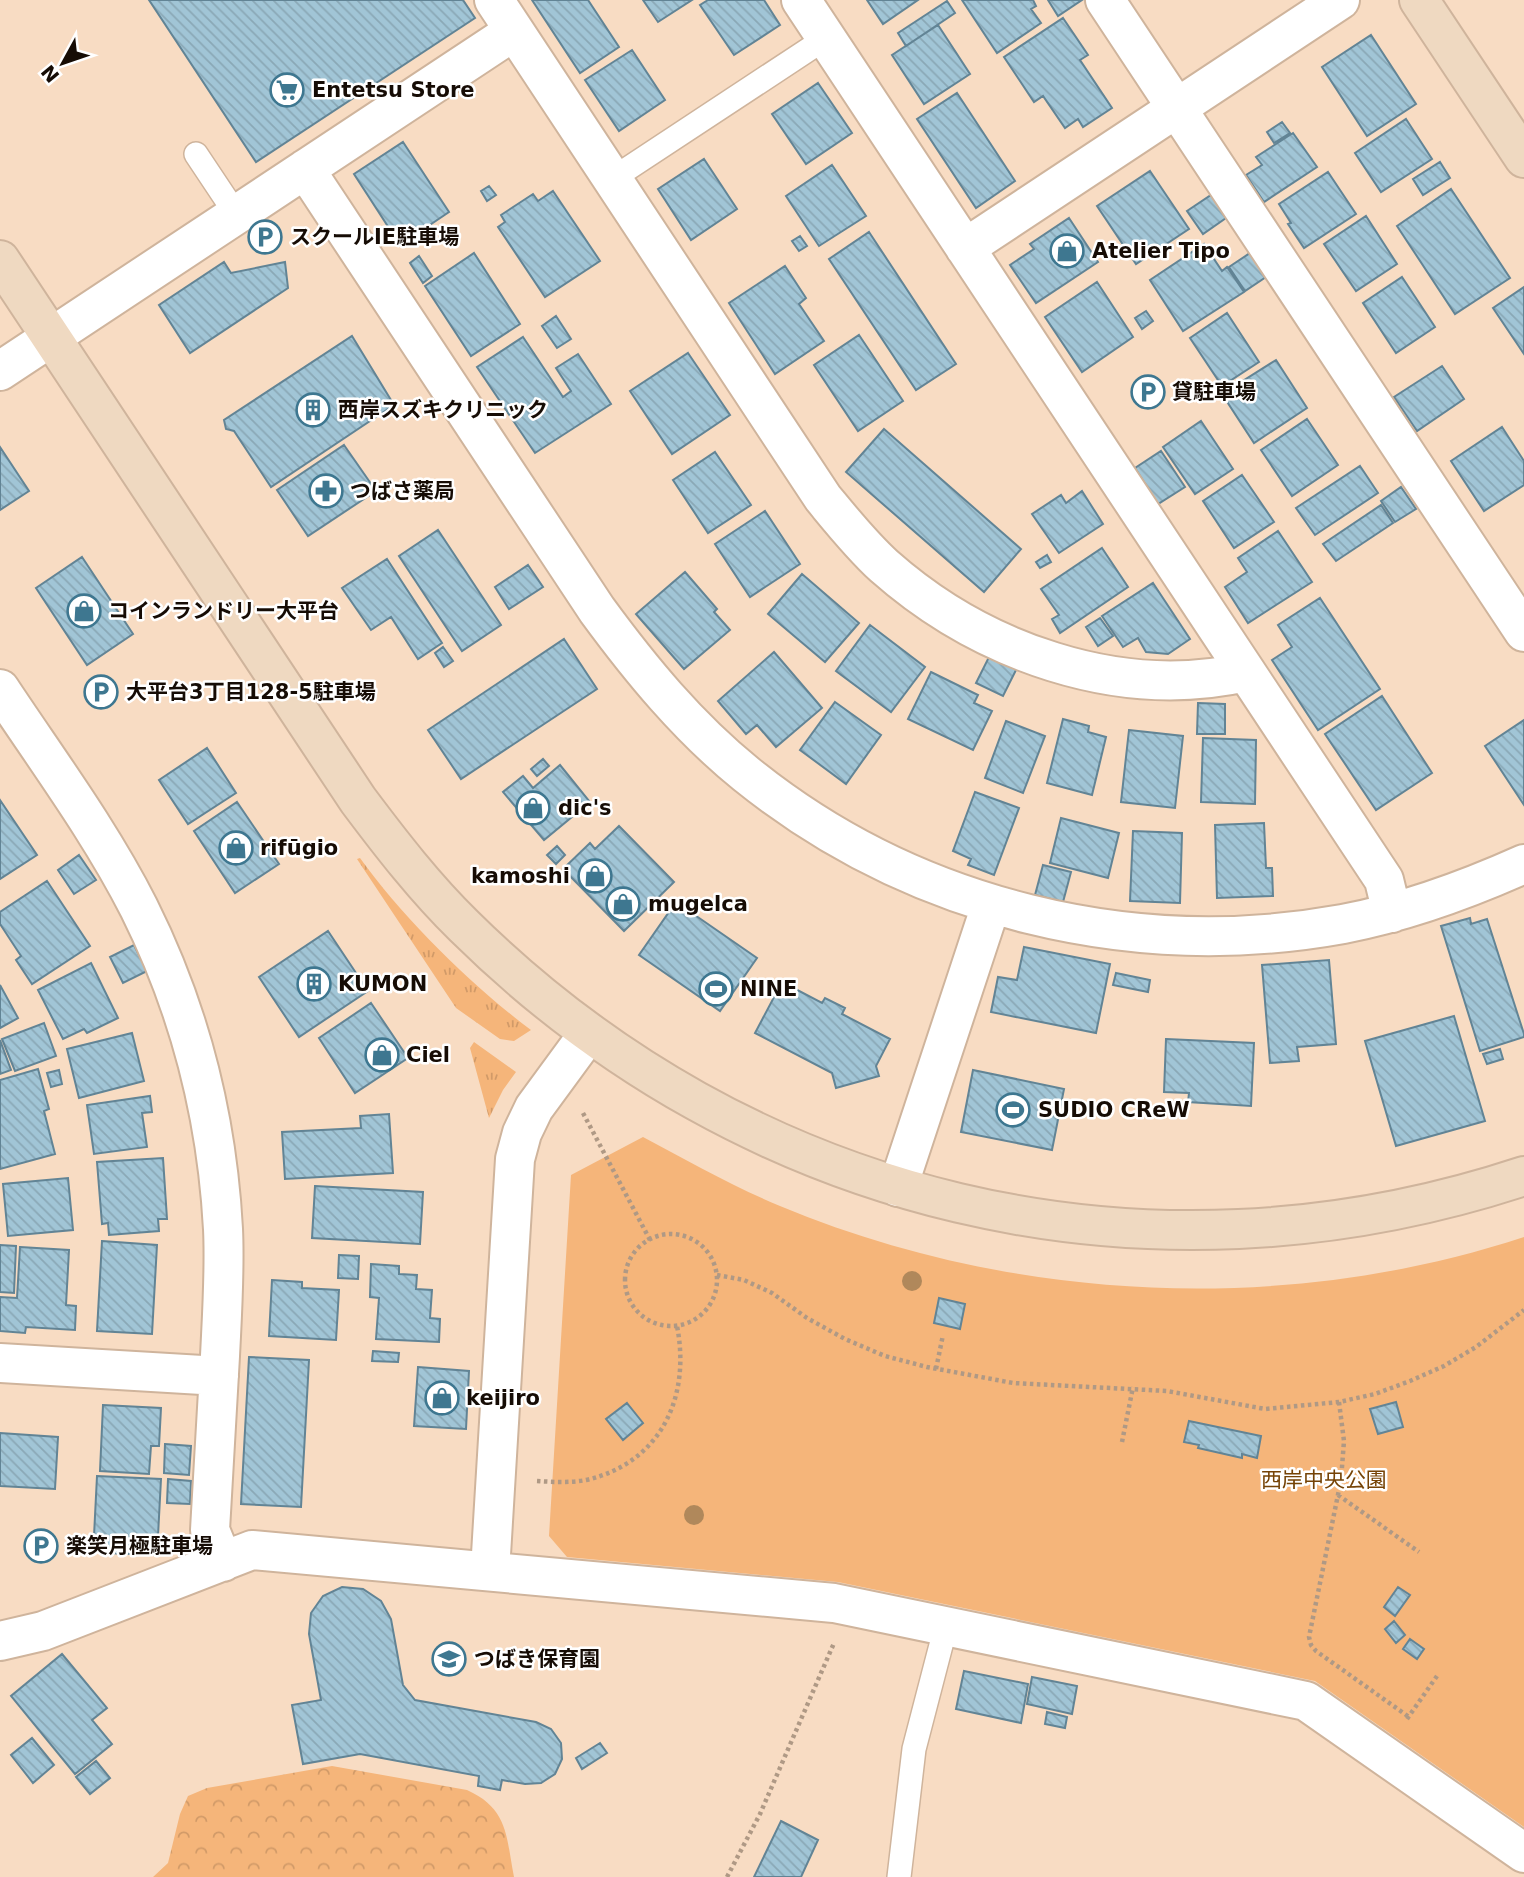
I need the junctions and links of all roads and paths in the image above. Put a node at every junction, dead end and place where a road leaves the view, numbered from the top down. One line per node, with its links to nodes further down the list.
1 (801, 0): 6 (street)
2 (1105, 0): 7 (street)
3 (1340, 0): 7 (street)
4 (1419, 0): 9 (street)
5 (504, 15): 10 (street); 11 (street)
6 (826, 38): 11 (lane); 13 (street)
7 (1177, 108): 13 (street); 17 (street)
8 (196, 154): 12 (lane)
9 (1524, 158)
10 (305, 169): 12 (street); 21 (street)
11 (612, 179): 18 (street)
12 (236, 214): 15 (street)
13 (965, 248): 18 (street)
14 (0, 260): 15 (street)
15 (51, 337): 16 (street); 23 (street)
16 (0, 371)
17 (1524, 632)
18 (1246, 672): 22 (street)
19 (0, 689): 34 (street)
20 (1524, 864): 22 (street)
21 (991, 905): 22 (street); 26 (street)
22 (1392, 913)
23 (589, 1033): 26 (street); 42 (street)
24 (583, 1113): 27 (path)
25 (1524, 1176): 26 (street)
26 (898, 1187)
27 (650, 1240): 28 (path); 30 (path)
28 (717, 1275): 30 (path); 33 (path)
29 (1524, 1310): 36 (path)
30 (677, 1326): 38 (path)
31 (943, 1335): 33 (path)
32 (0, 1363): 34 (street)
33 (936, 1369): 35 (path)
34 (219, 1376): 41 (street)
35 (1133, 1387): 36 (path); 37 (path)
36 (1339, 1402): 39 (path)
37 (1122, 1442)
38 (537, 1481)
39 (1338, 1495): 40 (path); 47 (path)
40 (1419, 1552)
41 (223, 1562): 42 (street); 45 (street)
42 (490, 1572): 43 (street)
43 (850, 1606): 44 (street); 50 (path)
44 (946, 1626): 48 (street); 51 (lane)
45 (0, 1641)
46 (1437, 1676): 47 (path)
47 (1409, 1717): 48 (path)
48 (1382, 1754): 49 (street)
49 (1524, 1853)
50 (726, 1877)
51 (899, 1877)

